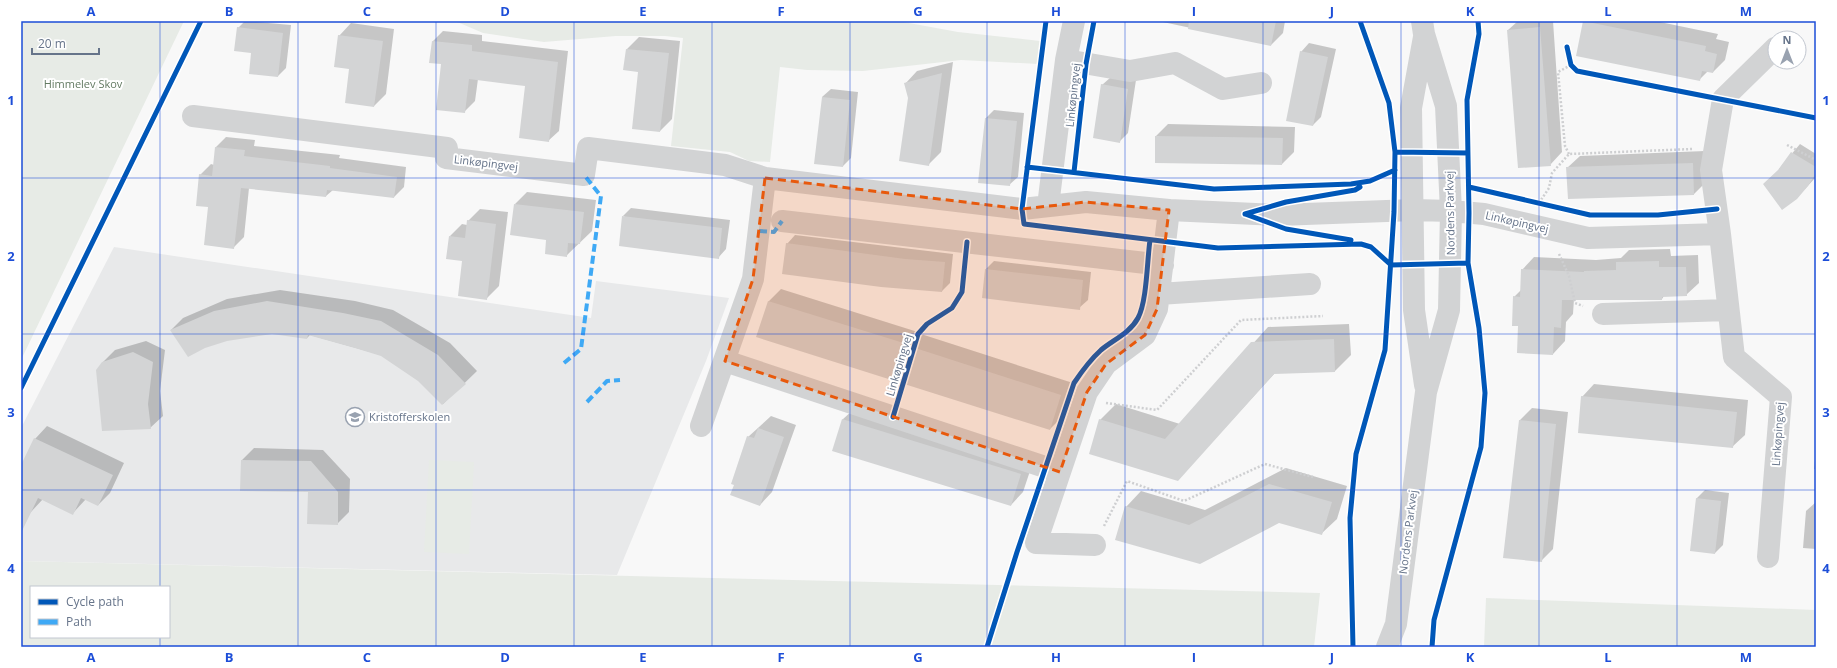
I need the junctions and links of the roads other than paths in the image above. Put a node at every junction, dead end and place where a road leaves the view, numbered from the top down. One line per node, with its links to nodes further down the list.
1 (1074, 21): 4 (street, Linkøpingvej)
2 (1423, 28): 10 (street, Nordens Parkvej); 11 (street, Nordens Parkvej)
3 (1767, 56): 13 (street, Linkøpingvej)
4 (1066, 60): 5 (street, Linkøpingvej); 8 (street, Linkøpingvej)
5 (1261, 83)
6 (193, 116): 7 (street, Linkøpingvej)
7 (765, 178): 8 (street, Linkøpingvej); 19 (street)
8 (1048, 206): 9 (street, Linkøpingvej)
9 (1169, 210): 10 (street, Linkøpingvej); 14 (street)
10 (1414, 210): 11 (street, Linkøpingvej); 20 (street, Nordens Parkvej)
11 (1451, 211): 13 (street, Linkøpingvej); 20 (street, Nordens Parkvej)
12 (782, 221): 14 (street)
13 (1720, 234): 17 (street, Linkøpingvej)
14 (1163, 265): 16 (street)
15 (1310, 284): 16 (street)
16 (1159, 294): 22 (street)
17 (1728, 310): 18 (street); 24 (street, Linkøpingvej)
18 (1604, 314)
19 (725, 361): 21 (street); 22 (street)
20 (1426, 392): 25 (street, Nordens Parkvej)
21 (701, 426)
22 (1060, 472): 23 (street)
23 (1095, 545)
24 (1768, 557)
25 (1396, 624): 26 (street, Nordens Parkvej); 27 (street, Nordens Parkvej)
26 (1387, 647)
27 (1400, 647)

